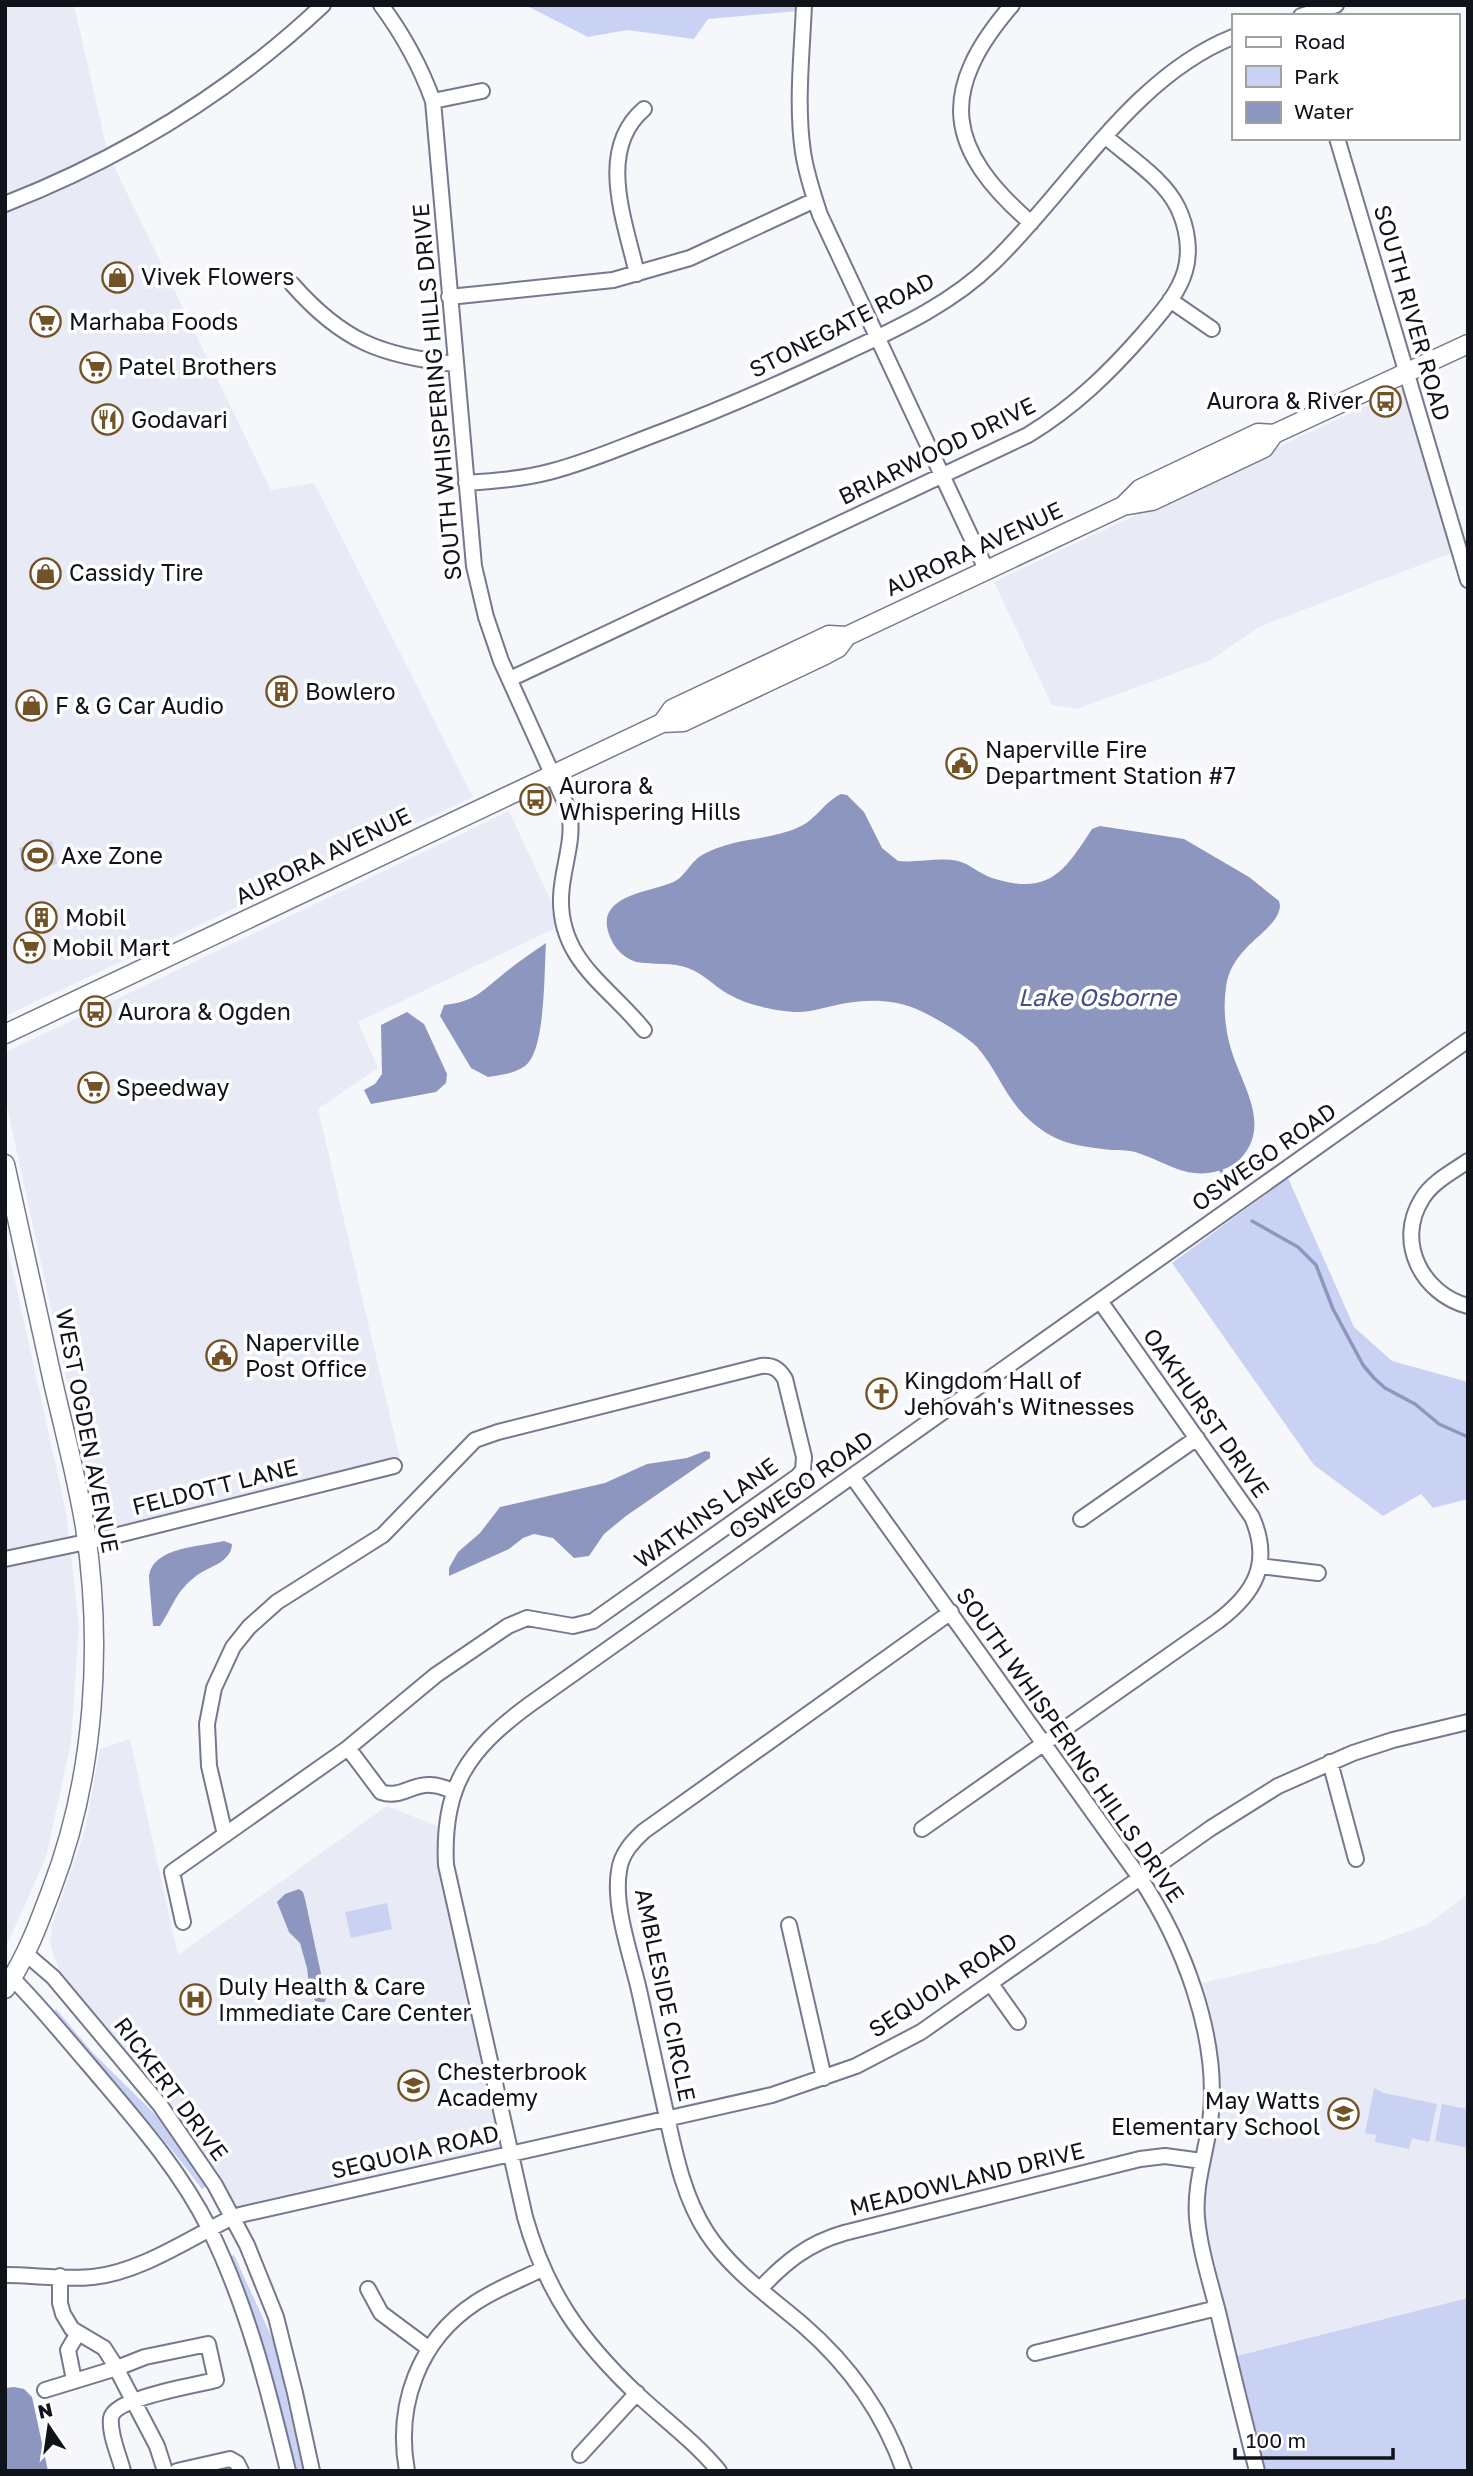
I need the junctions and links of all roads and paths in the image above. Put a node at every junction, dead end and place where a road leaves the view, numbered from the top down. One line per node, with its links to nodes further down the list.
1 (323, 5): 14 (street)
2 (382, 5): 9 (street, SOUTH WHISPERING HILLS DRIVE)
3 (804, 5): 13 (street)
4 (1013, 5): 15 (street)
5 (1336, 5): 6 (street)
6 (1307, 14)
7 (1232, 37): 11 (street, STONEGATE ROAD)
8 (482, 90): 9 (street)
9 (433, 101): 18 (street, SOUTH WHISPERING HILLS DRIVE)
10 (645, 109): 16 (street)
11 (1106, 137): 15 (street, STONEGATE ROAD); 19 (street, BRIARWOOD DRIVE)
12 (1338, 140): 24 (street, SOUTH RIVER ROAD)
13 (815, 200): 16 (street); 21 (street)
14 (5, 204)
15 (1031, 223): 21 (street, STONEGATE ROAD)
16 (637, 274): 18 (street)
17 (292, 284): 23 (street)
18 (449, 298): 23 (street, SOUTH WHISPERING HILLS DRIVE)
19 (1170, 300): 20 (street); 25 (street, BRIARWOOD DRIVE)
20 (1212, 329)
21 (877, 338): 25 (street); 26 (street, STONEGATE ROAD)
22 (1468, 344): 24 (main road, AURORA AVENUE)
23 (455, 364): 26 (street, SOUTH WHISPERING HILLS DRIVE)
24 (1406, 373): 27 (main road, AURORA AVENUE); 28 (street, SOUTH RIVER ROAD)
25 (942, 475): 27 (street); 29 (street, BRIARWOOD DRIVE)
26 (466, 483): 29 (street, SOUTH WHISPERING HILLS DRIVE)
27 (986, 569): 30 (main road, AURORA AVENUE)
28 (1468, 580)
29 (510, 680): 30 (street, SOUTH WHISPERING HILLS DRIVE)
30 (554, 773): 31 (street, SOUTH WHISPERING HILLS DRIVE); 32 (main road, AURORA AVENUE)
31 (644, 1030)
32 (5, 1034)
33 (1468, 1040): 36 (street, OSWEGO ROAD)
34 (1468, 1161): 37 (street)
35 (5, 1164): 42 (main road, WEST OGDEN AVENUE)
36 (1100, 1301): 38 (street, OAKHURST DRIVE); 40 (street, OSWEGO ROAD)
37 (1468, 1306)
38 (1197, 1438): 41 (street); 44 (street, OAKHURST DRIVE)
39 (394, 1466): 42 (street, FELDOTT LANE)
40 (852, 1476): 46 (street, SOUTH WHISPERING HILLS DRIVE); 51 (street, OSWEGO ROAD)
41 (1081, 1519)
42 (87, 1541): 43 (street, FELDOTT LANE); 58 (main road, WEST OGDEN AVENUE)
43 (5, 1559)
44 (1260, 1566): 45 (street); 48 (street)
45 (1318, 1573)
46 (951, 1612): 48 (street, SOUTH WHISPERING HILLS DRIVE); 63 (street, AMBLESIDE CIRCLE)
47 (1468, 1722): 50 (street, SEQUOIA ROAD)
48 (1043, 1744): 52 (street); 55 (street, SOUTH WHISPERING HILLS DRIVE)
49 (348, 1748): 51 (street); 53 (street, WATKINS LANE); 53 (street, WATKINS LANE)
50 (1330, 1762): 54 (street); 55 (street, SEQUOIA ROAD)
51 (454, 1791): 64 (street, OSWEGO ROAD)
52 (922, 1829)
53 (226, 1835): 56 (street, WATKINS LANE)
54 (1356, 1859)
55 (1140, 1878): 60 (street, SEQUOIA ROAD); 65 (street, SOUTH WHISPERING HILLS DRIVE)
56 (183, 1922)
57 (789, 1925): 62 (street)
58 (25, 1953): 59 (main road, WEST OGDEN AVENUE); 66 (street, RICKERT DRIVE)
59 (9, 1983): 67 (street, RICKERT DRIVE)
60 (991, 1984): 61 (street); 62 (street, SEQUOIA ROAD)
61 (1018, 2022)
62 (824, 2078): 63 (street, SEQUOIA ROAD)
63 (667, 2119): 64 (street, SEQUOIA ROAD); 72 (street, AMBLESIDE CIRCLE)
64 (511, 2154): 66 (street, SEQUOIA ROAD); 68 (street, OSWEGO ROAD)
65 (1202, 2161): 72 (street, MEADOWLAND DRIVE); 73 (street, SOUTH WHISPERING HILLS DRIVE)
66 (233, 2217): 67 (street, SEQUOIA ROAD); 89 (street, RICKERT DRIVE)
67 (209, 2229): 70 (street, SEQUOIA ROAD); 88 (street, RICKERT DRIVE)
68 (542, 2269): 75 (street); 80 (street, OSWEGO ROAD)
69 (5, 2276): 70 (street, SEQUOIA ROAD)
70 (60, 2276): 74 (street)
71 (368, 2289): 75 (street)
72 (760, 2289): 92 (street, AMBLESIDE CIRCLE)
73 (1217, 2308): 76 (street); 83 (street, SOUTH WHISPERING HILLS DRIVE)
74 (78, 2333): 77 (street); 78 (street)
75 (428, 2348): 90 (street)
76 (1035, 2353)
77 (117, 2368): 78 (street); 81 (street); 81 (street)
78 (74, 2381): 79 (street)
79 (45, 2390)
80 (637, 2393): 82 (street); 91 (street, OSWEGO ROAD)
81 (133, 2400): 84 (street); 85 (street)
82 (580, 2455)
83 (1257, 2469): 93 (street)
84 (123, 2471)
85 (165, 2471)
86 (177, 2471): 87 (street)
87 (241, 2471)
88 (288, 2471)
89 (312, 2471)
90 (407, 2471)
91 (719, 2471)
92 (904, 2471)
93 (1241, 2471)

